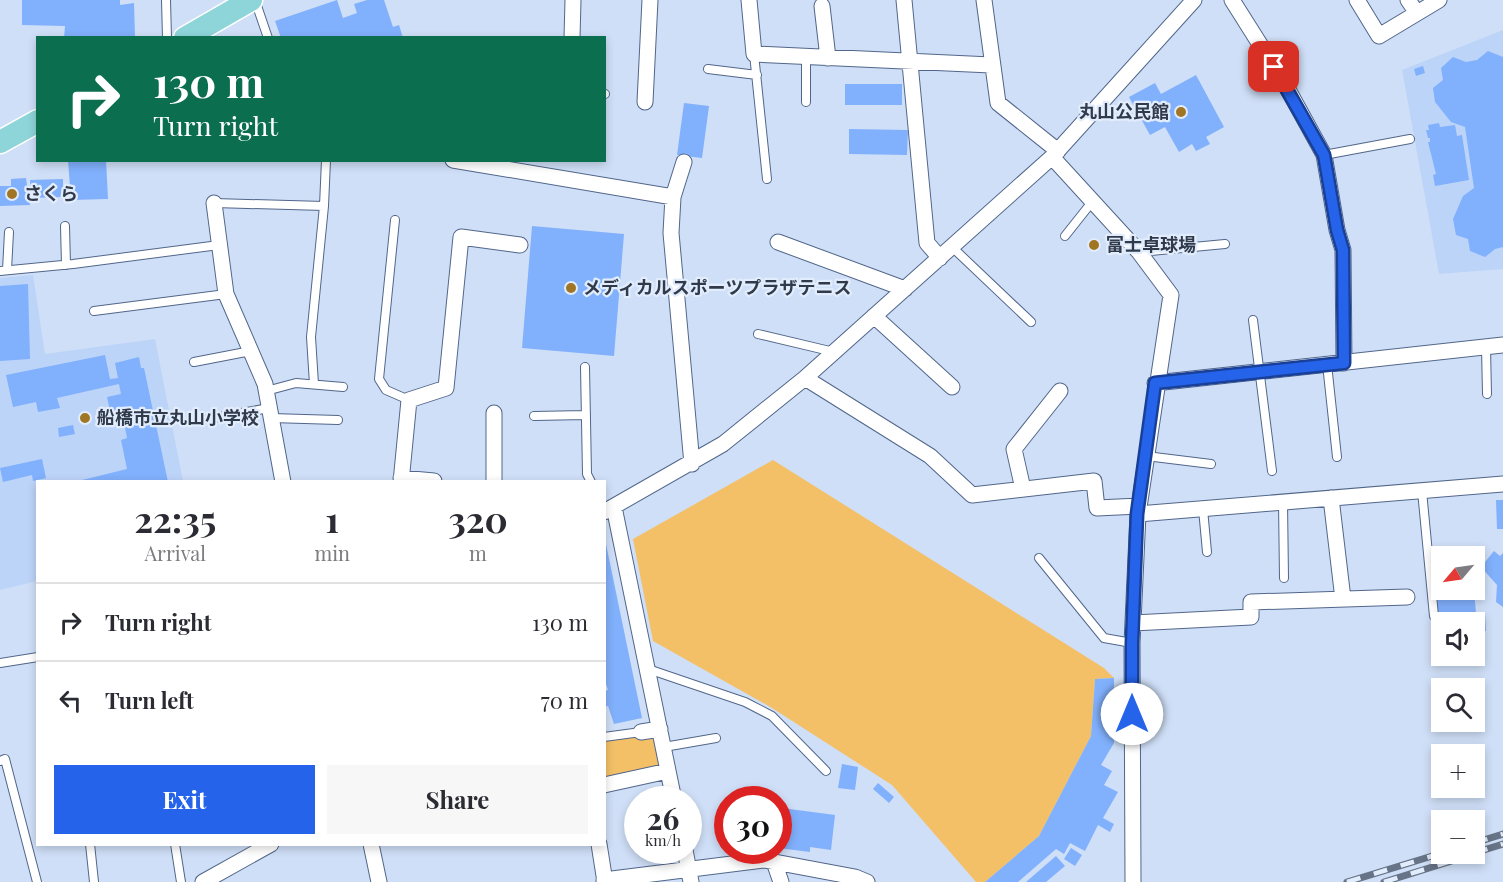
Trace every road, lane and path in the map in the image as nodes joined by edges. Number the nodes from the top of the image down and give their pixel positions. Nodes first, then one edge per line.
1 (166, 0) edge
2 (253, 0) edge
3 (573, 0) edge
4 (650, 0) edge
5 (750, 0) edge
6 (904, 0) edge
7 (984, 0) edge
8 (1194, 0) edge
9 (1232, 0) edge
10 (1357, 0) edge
11 (1408, 0) edge
12 (1439, 0) edge
13 (822, 6) dead end
14 (1417, 13) junction
15 (210, 31) edge
16 (167, 36) edge
17 (192, 36) edge
18 (267, 36) edge
19 (572, 36) edge
20 (754, 54) junction
21 (806, 57) junction
22 (828, 58) junction
23 (912, 63) junction
24 (991, 65) junction
25 (708, 69) dead end
26 (757, 75) junction
27 (645, 102) dead end
28 (806, 102) dead end
29 (36, 122) edge
30 (1410, 138) dead end
31 (0, 142) edge
32 (1055, 154) junction
33 (1324, 155) junction
34 (326, 162) edge
35 (465, 162) edge
36 (684, 162) dead end
37 (767, 179) dead end
38 (674, 197) junction
39 (1092, 202) junction
40 (214, 203) joint
41 (324, 206) junction
42 (395, 220) dead end
43 (65, 226) dead end
44 (9, 231) dead end
45 (1065, 236) dead end
46 (778, 242) dead end
47 (1226, 244) dead end
48 (219, 245) junction
49 (520, 245) dead end
50 (952, 247) junction
51 (1138, 252) junction
52 (940, 258) junction
53 (66, 265) junction
54 (4, 270) edge
55 (904, 289) junction
56 (226, 294) junction
57 (94, 311) dead end
58 (874, 316) junction
59 (1253, 320) dead end
60 (1031, 322) dead end
61 (758, 334) dead end
62 (1503, 345) edge
63 (1486, 347) junction
64 (251, 351) junction
65 (834, 352) junction
66 (194, 362) dead end
67 (1344, 363) junction
68 (1327, 364) junction
69 (585, 367) dead end
70 (1257, 372) junction
71 (805, 378) junction
72 (1155, 383) junction
73 (314, 384) junction
74 (344, 387) dead end
75 (952, 387) dead end
76 (266, 391) junction
77 (1060, 391) dead end
78 (1487, 394) dead end
79 (409, 400) junction
80 (270, 413) junction
81 (494, 413) dead end
82 (586, 415) junction
83 (534, 416) dead end
84 (208, 419) dead end
85 (338, 420) dead end
86 (1146, 456) junction
87 (1337, 457) dead end
88 (692, 464) junction
89 (1211, 464) dead end
90 (1272, 471) dead end
91 (283, 480) edge
92 (401, 480) edge
93 (494, 480) edge
94 (590, 480) edge
95 (1503, 484) edge
96 (1023, 489) junction
97 (1422, 491) junction
98 (1331, 498) junction
99 (1283, 502) junction
100 (1203, 508) junction
101 (1138, 510) junction
102 (607, 511) edge
103 (1207, 552) dead end
104 (1040, 558) dead end
105 (1284, 578) dead end
106 (1407, 597) dead end
107 (1343, 599) junction
108 (1434, 612) edge
109 (1133, 623) junction
110 (1132, 643) junction
111 (36, 657) edge
112 (0, 663) edge
113 (648, 669) junction
114 (660, 729) junction
115 (641, 732) joint
116 (606, 737) edge
117 (716, 738) dead end
118 (664, 747) junction
119 (0, 761) edge
120 (668, 771) junction
121 (826, 771) dead end
122 (606, 785) edge
123 (671, 786) edge
124 (90, 846) edge
125 (175, 846) edge
126 (267, 846) edge
127 (371, 846) edge
128 (600, 846) edge
129 (747, 864) edge
130 (775, 864) edge
131 (785, 864) edge
132 (690, 877) edge
133 (37, 882) edge
134 (94, 882) edge
135 (181, 882) edge
136 (203, 882) edge
137 (379, 882) edge
138 (601, 882) edge
139 (782, 882) edge
140 (867, 882) edge
141 (1133, 882) edge

1 - 16 lane
2 - 15 main road
2 - 18 lane
3 - 19 street
4 - 27 street
5 - 20 street
6 - 23 street
7 - 24 street
8 - 32 street
9 - 33 street
10 - 14 street
11 - 14 street
12 - 14 street
13 - 22 street
15 - 17 main road
20 - 21 street
20 - 26 lane
21 - 22 street
21 - 28 lane
22 - 23 street
23 - 24 street
23 - 52 street
24 - 32 street
25 - 26 lane
26 - 37 lane
29 - 31 main road
30 - 33 lane
32 - 39 street
32 - 50 street
33 - 67 street
34 - 41 lane
35 - 38 street
36 - 38 street
38 - 88 street
39 - 45 lane
39 - 51 street
40 - 41 lane
40 - 48 street
41 - 73 lane
42 - 79 lane
43 - 53 lane
44 - 54 lane
46 - 55 street
47 - 51 lane
48 - 53 lane
48 - 56 street
49 - 79 street
50 - 52 street
50 - 60 lane
51 - 72 street
52 - 55 street
53 - 54 lane
55 - 58 street
56 - 57 lane
56 - 64 street
58 - 65 street
58 - 75 street
59 - 70 lane
61 - 65 lane
62 - 63 street
63 - 67 street
63 - 78 lane
64 - 66 lane
64 - 76 street
65 - 71 street
67 - 68 street
68 - 70 street
68 - 87 lane
69 - 82 lane
70 - 72 street
70 - 90 lane
71 - 88 street
71 - 96 street
72 - 86 street
73 - 74 lane
73 - 76 lane
76 - 80 street
77 - 96 street
79 - 92 street
80 - 84 lane
80 - 85 lane
80 - 91 street
81 - 93 street
82 - 83 lane
82 - 94 lane
86 - 89 lane
86 - 101 street
88 - 102 street
95 - 97 street
96 - 101 street
97 - 98 street
97 - 108 lane
98 - 99 street
98 - 107 street
99 - 100 street
99 - 105 lane
100 - 101 street
100 - 103 lane
101 - 109 street
102 - 113 street
104 - 110 lane
106 - 107 street
107 - 109 street
109 - 110 street
110 - 141 street
111 - 112 lane
113 - 114 street
113 - 121 lane
114 - 115 street
114 - 118 street
115 - 116 lane
117 - 118 lane
118 - 120 street
119 - 133 lane
120 - 122 street
120 - 123 street
124 - 134 lane
125 - 135 lane
126 - 136 street
127 - 137 street
128 - 138 street
129 - 132 street
130 - 139 street
131 - 140 street
132 - 138 street

